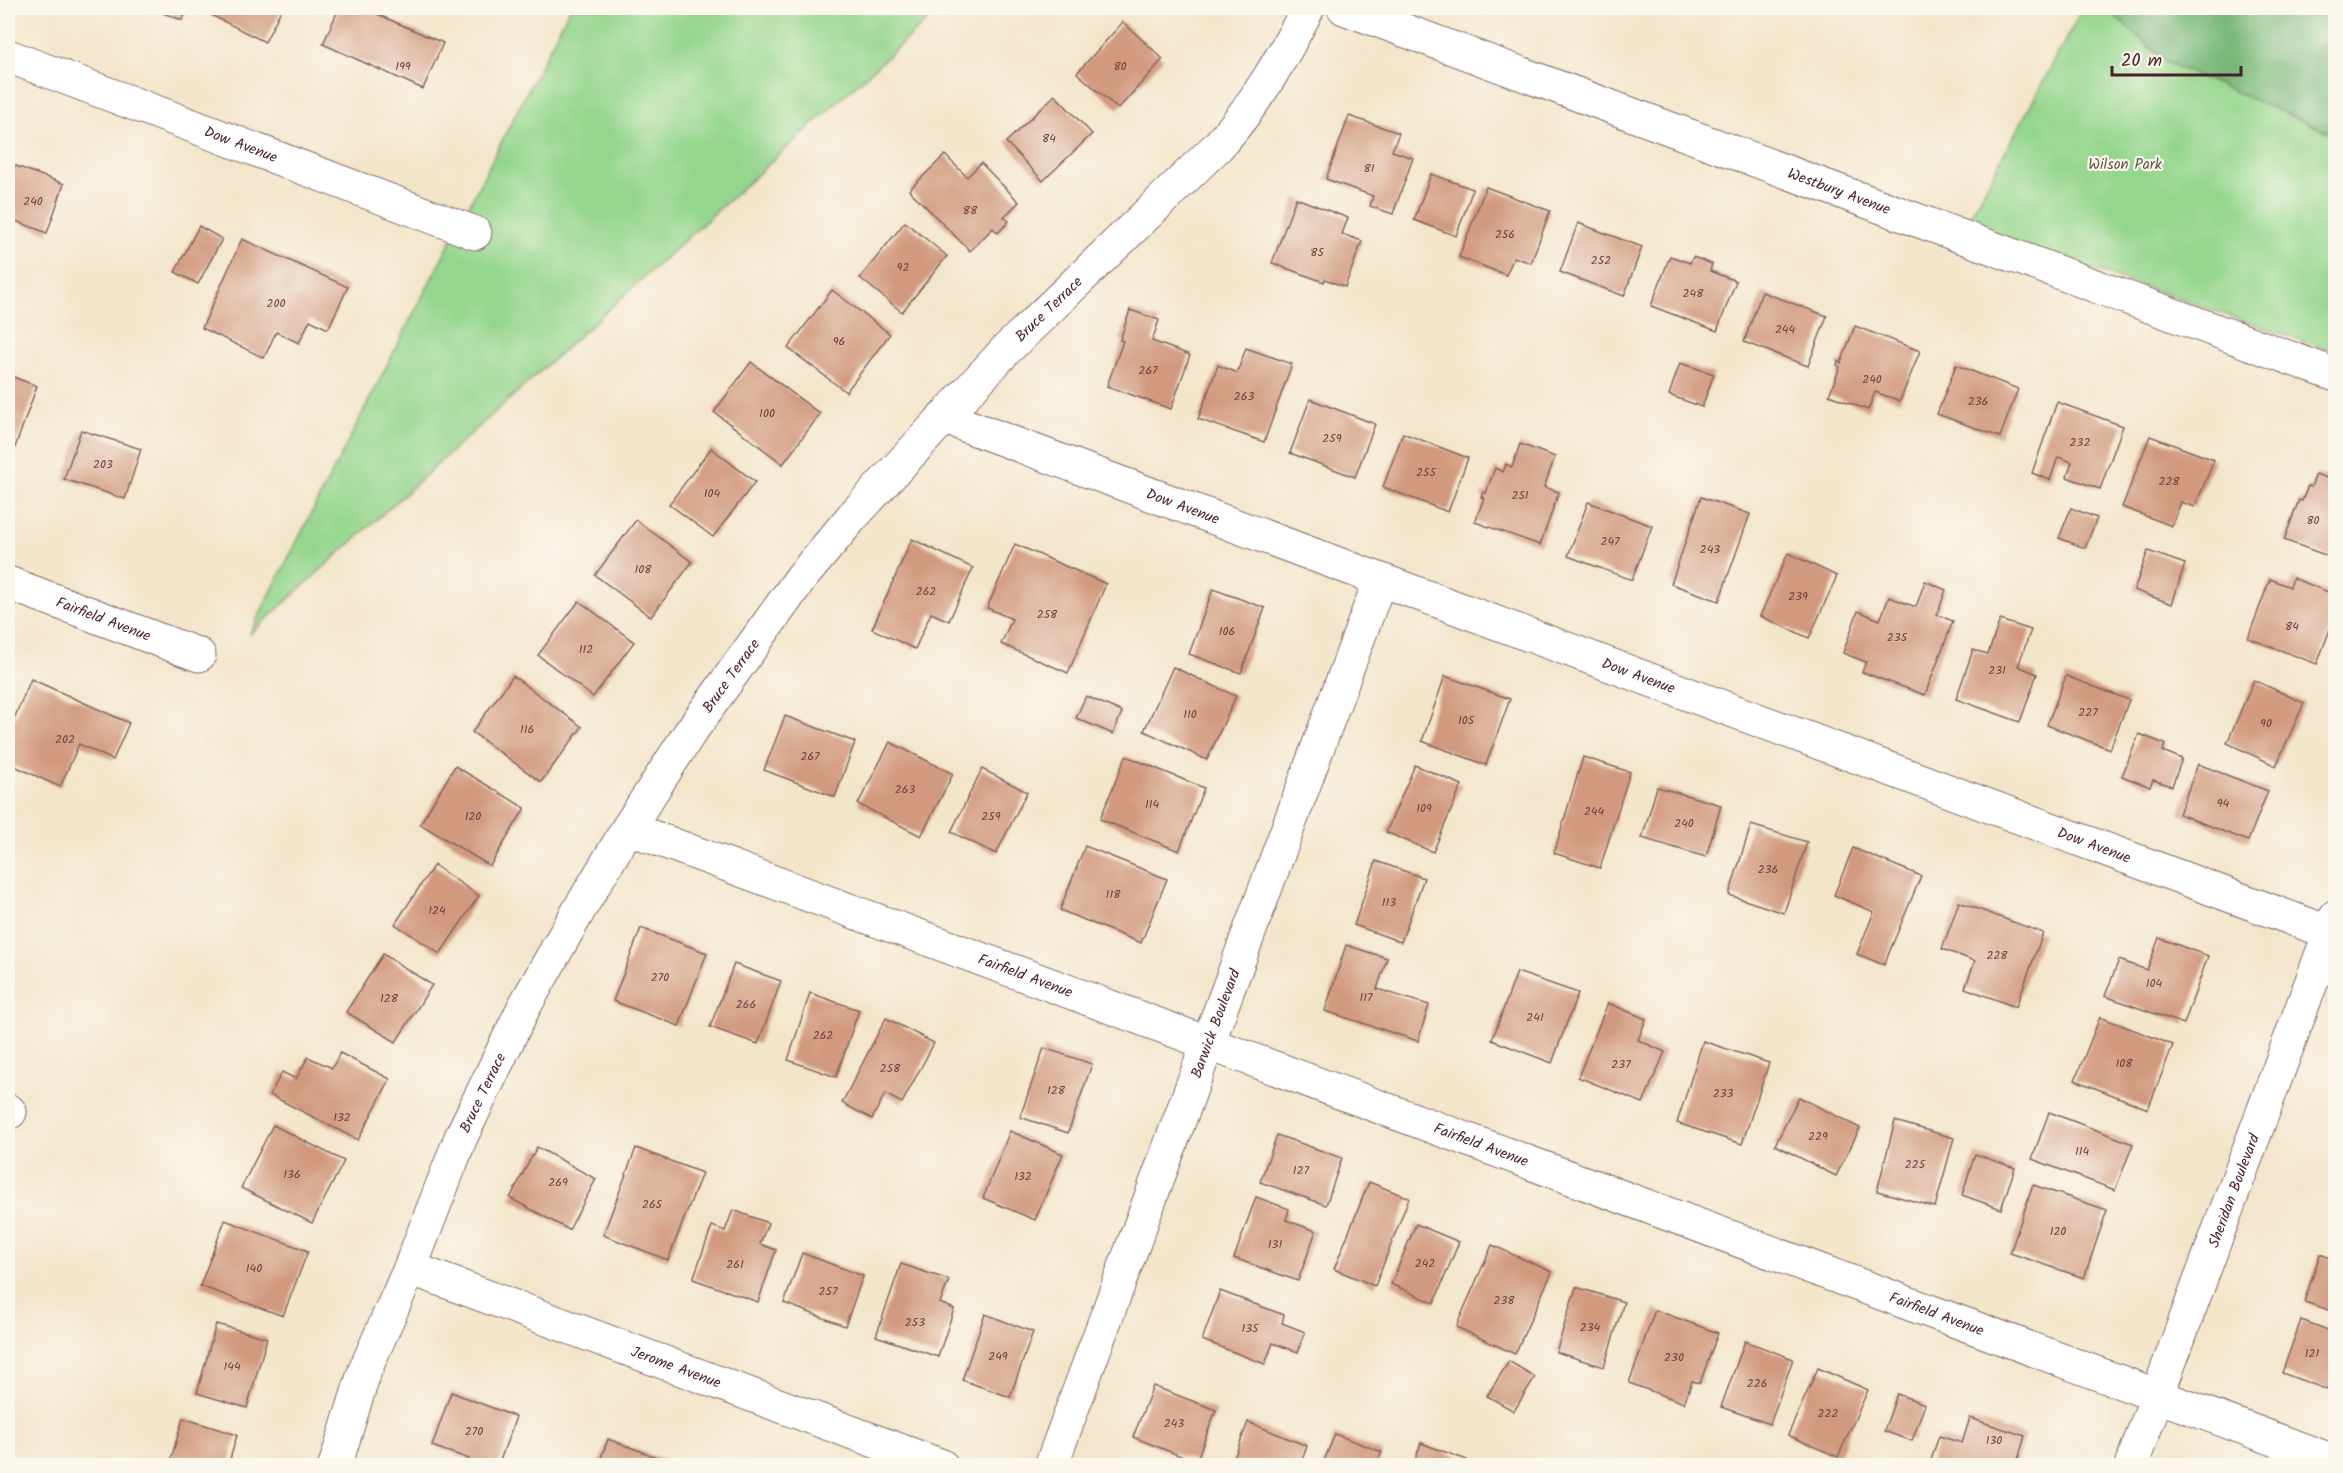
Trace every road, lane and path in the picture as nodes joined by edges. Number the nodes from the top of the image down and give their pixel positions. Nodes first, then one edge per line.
1 (1308, 8) edge
2 (1344, 8) edge
3 (8, 56) edge
4 (475, 233) dead end
5 (2336, 375) edge
6 (943, 417) junction
7 (1380, 580) junction
8 (8, 583) edge
9 (199, 655) dead end
10 (628, 828) junction
11 (2333, 928) edge
12 (1209, 1043) junction
13 (410, 1268) junction
14 (2157, 1395) junction
15 (2336, 1462) edge
16 (335, 1466) edge
17 (942, 1466) edge
18 (1051, 1466) edge
19 (2131, 1466) edge

1 - 6 street, Bruce Terrace
2 - 5 street, Westbury Avenue
3 - 4 street, Dow Avenue
6 - 7 street, Dow Avenue
6 - 10 street, Bruce Terrace
7 - 11 street, Dow Avenue
7 - 12 street, Barwick Boulevard
8 - 9 street, Fairfield Avenue
10 - 12 street, Fairfield Avenue
10 - 13 street, Bruce Terrace
11 - 14 street, Sheridan Boulevard
12 - 14 street, Fairfield Avenue
12 - 18 street, Barwick Boulevard
13 - 16 street, Bruce Terrace
13 - 17 street, Jerome Avenue
14 - 15 street, Fairfield Avenue
14 - 19 street, Sheridan Boulevard

